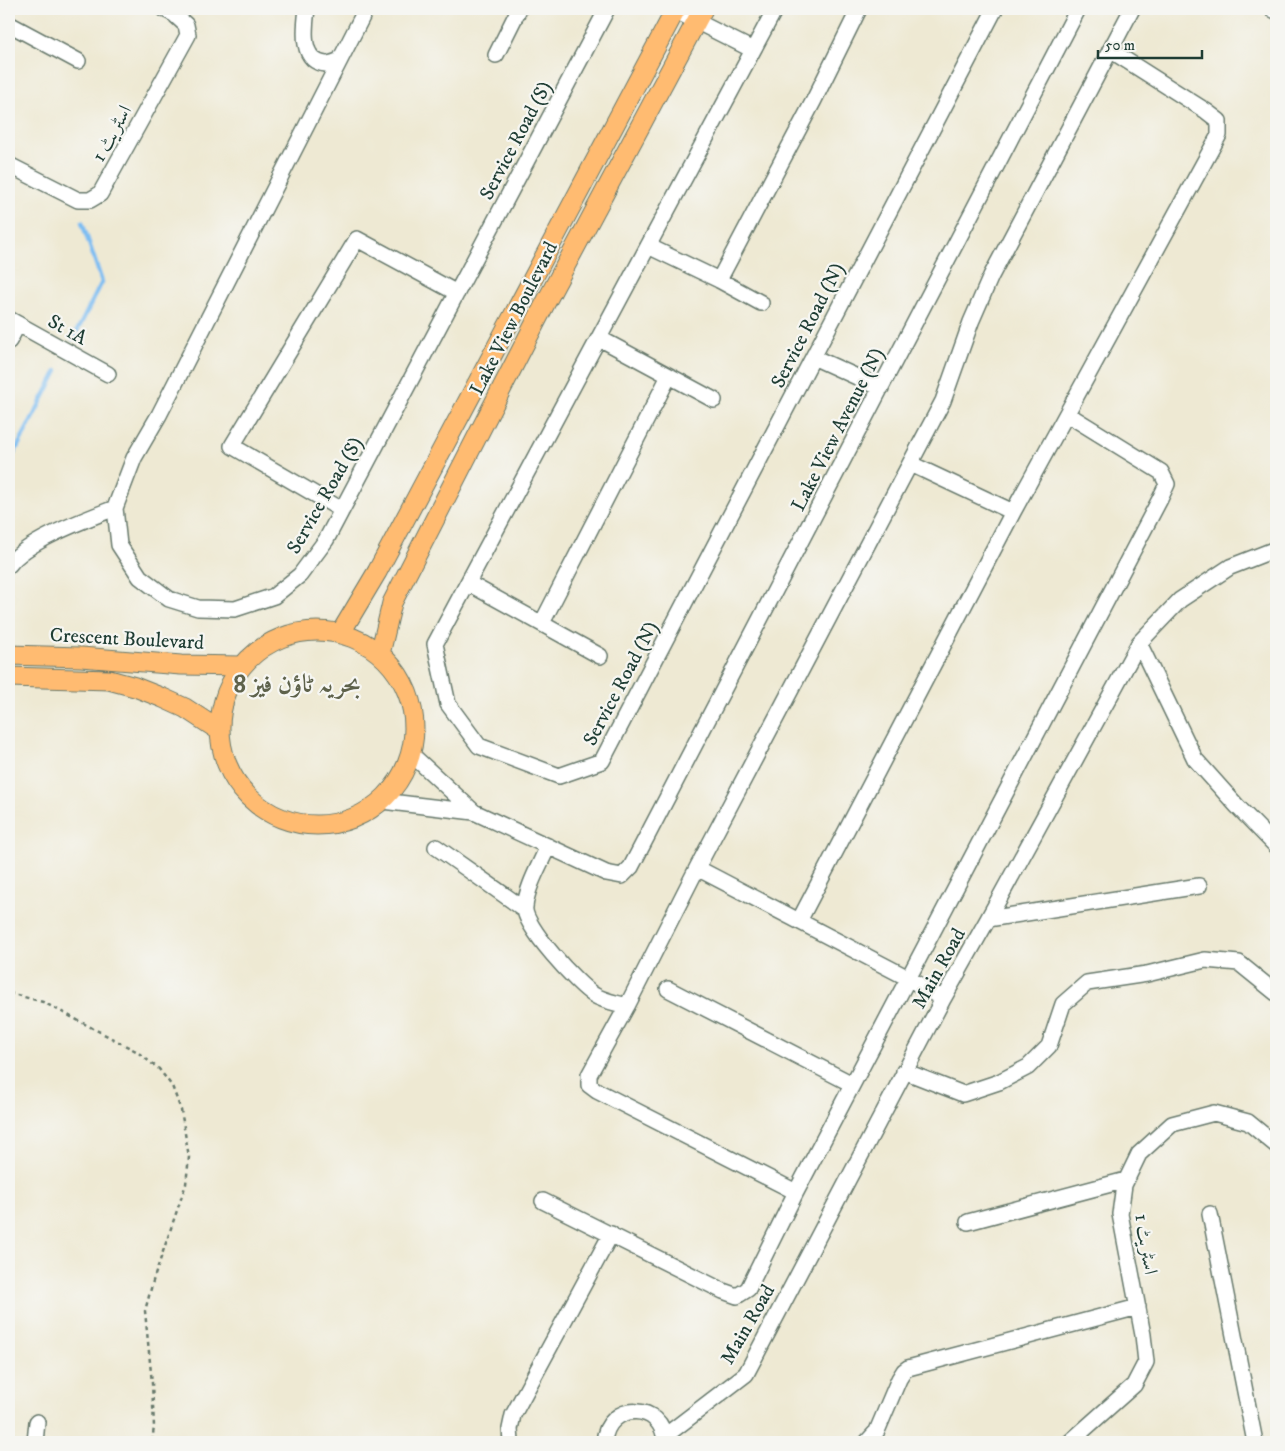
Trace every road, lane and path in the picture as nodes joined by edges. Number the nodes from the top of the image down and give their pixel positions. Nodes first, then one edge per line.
1 (164, 9) edge
2 (307, 9) edge
3 (366, 9) edge
4 (519, 9) edge
5 (607, 9) edge
6 (674, 9) edge
7 (775, 9) edge
8 (859, 9) edge
9 (995, 9) edge
10 (1078, 9) edge
11 (1132, 9) edge
12 (1272, 9) edge
13 (1276, 11) edge
14 (700, 15) edge
15 (9, 24) edge
16 (754, 50) junction
17 (1110, 50) junction
18 (496, 55) dead end
19 (78, 61) dead end
20 (338, 61) junction
21 (9, 165) edge
22 (648, 246) junction
23 (719, 280) junction
24 (457, 293) junction
25 (761, 304) dead end
26 (13, 321) edge
27 (599, 338) junction
28 (9, 341) edge
29 (813, 358) junction
30 (108, 374) dead end
31 (669, 376) junction
32 (881, 388) junction
33 (714, 400) dead end
34 (1067, 414) junction
35 (911, 464) junction
36 (115, 508) junction
37 (342, 510) junction
38 (1013, 512) junction
39 (1276, 549) edge
40 (9, 564) edge
41 (468, 583) junction
42 (542, 623) junction
43 (340, 634) junction
44 (1139, 643) junction
45 (380, 654) junction
46 (9, 655) edge
47 (600, 656) dead end
48 (242, 666) junction
49 (9, 677) edge
50 (220, 731) junction
51 (411, 754) junction
52 (382, 801) junction
53 (474, 812) junction
54 (548, 846) junction
55 (1276, 846) edge
56 (436, 847) dead end
57 (698, 868) junction
58 (1199, 886) dead end
59 (524, 909) junction
60 (988, 920) junction
61 (799, 921) junction
62 (908, 978) junction
63 (668, 989) dead end
64 (9, 993) edge
65 (1276, 993) edge
66 (943, 998) junction
67 (627, 1006) junction
68 (904, 1071) junction
69 (852, 1084) junction
70 (1276, 1145) edge
71 (1126, 1180) junction
72 (796, 1192) junction
73 (543, 1201) dead end
74 (1210, 1214) dead end
75 (968, 1222) dead end
76 (611, 1234) junction
77 (1138, 1307) junction
78 (37, 1422) dead end
79 (665, 1439) edge
80 (35, 1442) edge
81 (152, 1442) edge
82 (511, 1442) edge
83 (604, 1442) edge
84 (867, 1442) edge
85 (1070, 1442) edge
86 (1255, 1442) edge

1 - 21 street, اسٹریٹ 1
2 - 20 street
3 - 20 street, Service Road (S)
4 - 18 street
5 - 24 street, Service Road (S)
6 - 14 street
6 - 43 main road, Lake View Boulevard
7 - 16 street, Service Road (N)
8 - 23 street
9 - 29 street, Service Road (N)
10 - 32 street, Lake View Avenue (N)
11 - 17 street
12 - 13 street
14 - 16 street
14 - 45 main road, Lake View Boulevard
15 - 19 street
16 - 22 street, Service Road (N)
17 - 34 street
17 - 35 street
20 - 36 street, Service Road (S)
22 - 23 street
22 - 27 street, Service Road (N)
23 - 25 street
24 - 37 street, Service Road (S)
24 - 37 street
26 - 28 street
26 - 30 street, St 1A
27 - 31 street
27 - 41 street, Service Road (N)
29 - 32 street
29 - 41 street, Service Road (N)
31 - 33 street
31 - 42 street
32 - 54 street, Lake View Avenue (N)
34 - 38 street
34 - 62 street
35 - 38 street
35 - 57 street
36 - 37 street, Service Road (S)
36 - 40 street
38 - 61 street
39 - 44 street, Main Road
41 - 42 street
42 - 47 street
43 - 45 main road
43 - 48 main road
44 - 55 street
44 - 60 street, Main Road
45 - 51 main road
46 - 48 main road, Crescent Boulevard
48 - 50 main road
49 - 50 main road
50 - 52 main road
51 - 52 main road
51 - 53 street
52 - 53 street
53 - 54 street
54 - 59 street
56 - 59 street
57 - 61 street
57 - 67 street
58 - 60 street
59 - 67 street
60 - 66 street, Main Road
61 - 62 street
62 - 66 street
62 - 69 street
63 - 69 street
64 - 81 path
65 - 68 street
66 - 68 street, Main Road
67 - 72 street
68 - 79 street, Main Road
69 - 72 street
70 - 71 street, اسٹریٹ 1
71 - 75 street
71 - 77 street, اسٹریٹ 1
72 - 76 street
73 - 76 street
74 - 86 street
76 - 82 street
77 - 84 street
77 - 85 street, اسٹریٹ 1
78 - 80 street
79 - 83 street

